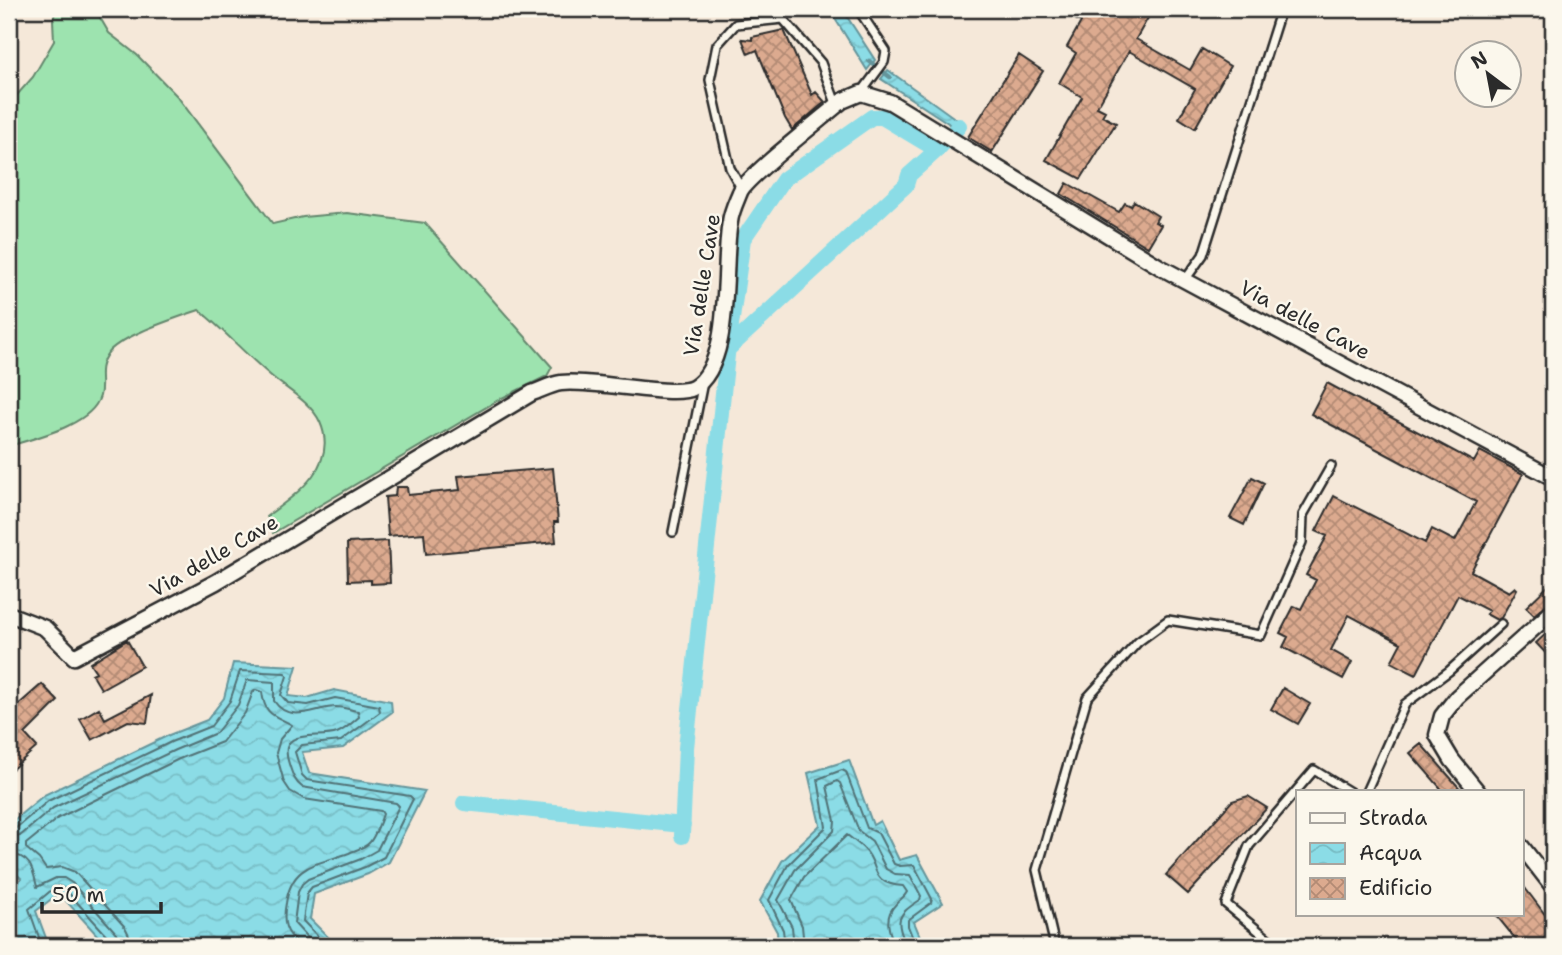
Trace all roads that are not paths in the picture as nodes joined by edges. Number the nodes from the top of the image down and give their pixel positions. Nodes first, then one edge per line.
1 (858, 9) edge
2 (1281, 9) edge
3 (861, 93) junction
4 (837, 106) junction
5 (741, 188) junction
6 (1185, 280) junction
7 (703, 381) junction
8 (1331, 466) dead end
9 (1553, 478) edge
10 (673, 532) dead end
11 (1553, 611) edge
12 (9, 614) edge
13 (1501, 624) dead end
14 (1297, 790) edge
15 (1346, 790) edge
16 (1367, 790) edge
17 (1476, 790) edge
18 (1296, 791) edge
19 (1524, 850) edge
20 (1553, 887) edge
21 (1055, 946) edge
22 (1277, 946) edge

1 - 3 lane
2 - 6 lane
3 - 4 street
3 - 6 street, Via delle Cave
4 - 5 street
4 - 5 lane
5 - 7 street, Via delle Cave
6 - 9 street, Via delle Cave
7 - 10 lane
7 - 12 street, Via delle Cave
8 - 21 lane
11 - 17 street
13 - 16 lane
14 - 15 lane
18 - 22 lane
19 - 20 street

